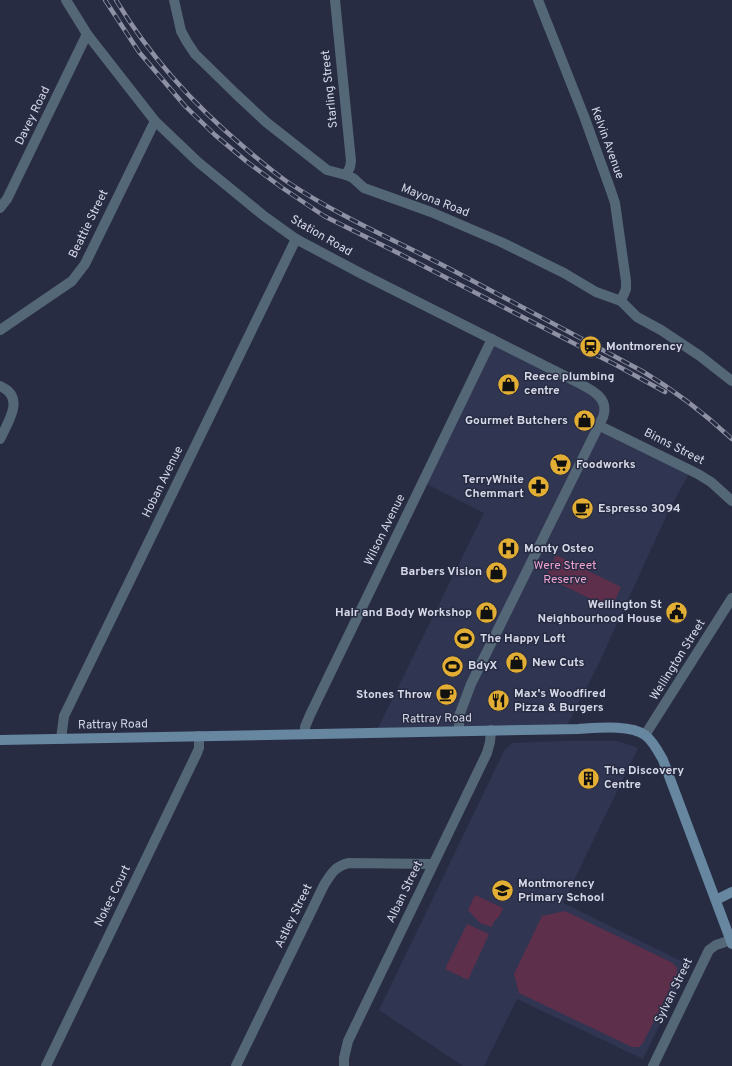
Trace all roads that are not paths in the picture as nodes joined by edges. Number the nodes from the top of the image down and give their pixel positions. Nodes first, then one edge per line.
1 (66, 0) edge
2 (174, 0) edge
3 (335, 0) edge
4 (538, 0) edge
5 (87, 34) junction
6 (155, 121) junction
7 (346, 174) junction
8 (0, 208) edge
9 (296, 239) junction
10 (621, 301) junction
11 (0, 330) edge
12 (492, 339) junction
13 (732, 381) edge
14 (0, 386) edge
15 (598, 425) junction
16 (0, 439) edge
17 (732, 501) edge
18 (732, 598) edge
19 (491, 730) junction
20 (459, 732) junction
21 (305, 734) junction
22 (645, 735) junction
23 (199, 736) junction
24 (61, 739) junction
25 (0, 740) edge
26 (432, 864) junction
27 (732, 892) edge
28 (716, 900) junction
29 (731, 942) edge
30 (46, 1066) edge
31 (236, 1066) edge
32 (344, 1066) edge
33 (653, 1066) edge

1 - 5 street, Station Road
2 - 7 street, Mayona Road
3 - 7 street, Starling Street
4 - 10 street, Kelvin Avenue
5 - 6 street, Station Road
5 - 8 street, Davey Road
6 - 9 street, Station Road
6 - 11 street, Beattie Street
7 - 10 street, Mayona Road
9 - 12 street, Station Road
9 - 24 street, Hoban Avenue
10 - 13 street, Mayona Road
12 - 15 street, Station Road
12 - 21 street, Wilson Avenue
14 - 16 street
15 - 17 street, Binns Street
15 - 20 street, Station Road
18 - 22 street, Wellington Street
19 - 20 street, Rattray Road
19 - 22 street, Rattray Road
19 - 26 street, Alban Street
20 - 21 street, Rattray Road
21 - 23 street, Rattray Road
22 - 28 street
23 - 24 street, Rattray Road
23 - 30 street, Nokes Court
24 - 25 street, Rattray Road
26 - 31 street, Astley Street
26 - 32 street, Alban Street
27 - 28 street
28 - 29 street
29 - 33 street, Sylvan Street

